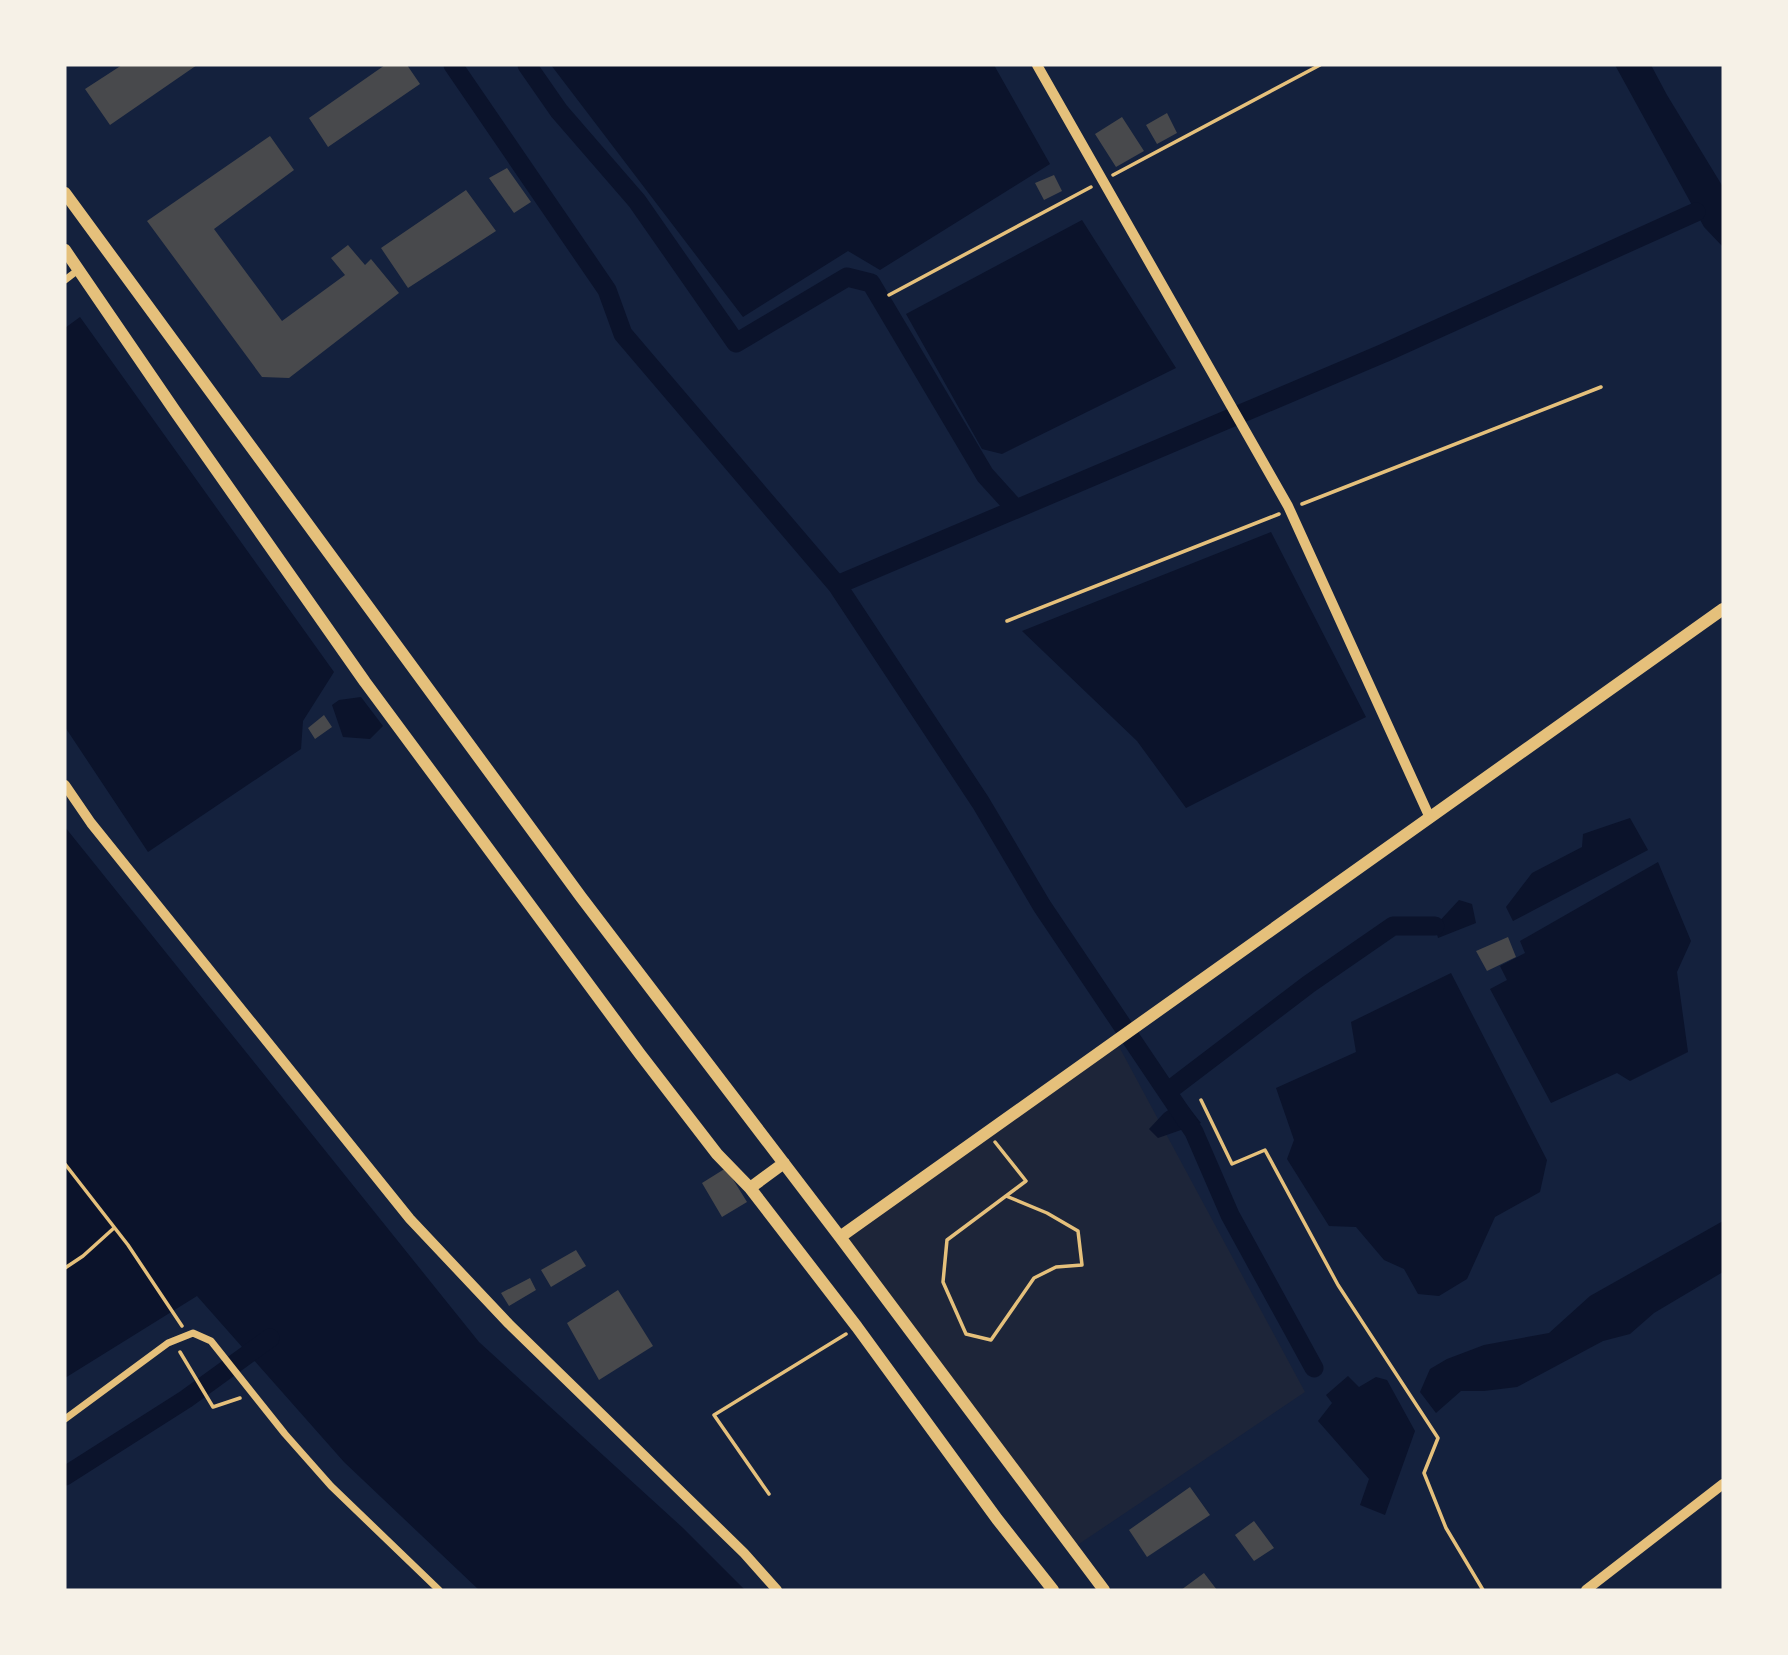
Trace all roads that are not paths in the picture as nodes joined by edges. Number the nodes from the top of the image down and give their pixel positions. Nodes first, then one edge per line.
1 (1037, 65) edge
2 (65, 193) edge
3 (65, 250) edge
4 (78, 270) junction
5 (65, 280) edge
6 (1723, 609) edge
7 (65, 785) edge
8 (1430, 818) junction
9 (784, 1163) junction
10 (750, 1188) junction
11 (840, 1237) junction
12 (65, 1419) edge
13 (1723, 1484) edge
14 (439, 1590) edge
15 (776, 1590) edge
16 (1053, 1590) edge
17 (1104, 1590) edge
18 (1586, 1590) edge

1 - 8 street
2 - 9 main road
3 - 4 main road
4 - 5 street
4 - 10 main road
6 - 8 main road
7 - 15 street
8 - 11 main road
9 - 10 main road
9 - 11 main road
10 - 16 main road
11 - 17 main road
12 - 14 street
13 - 18 street

